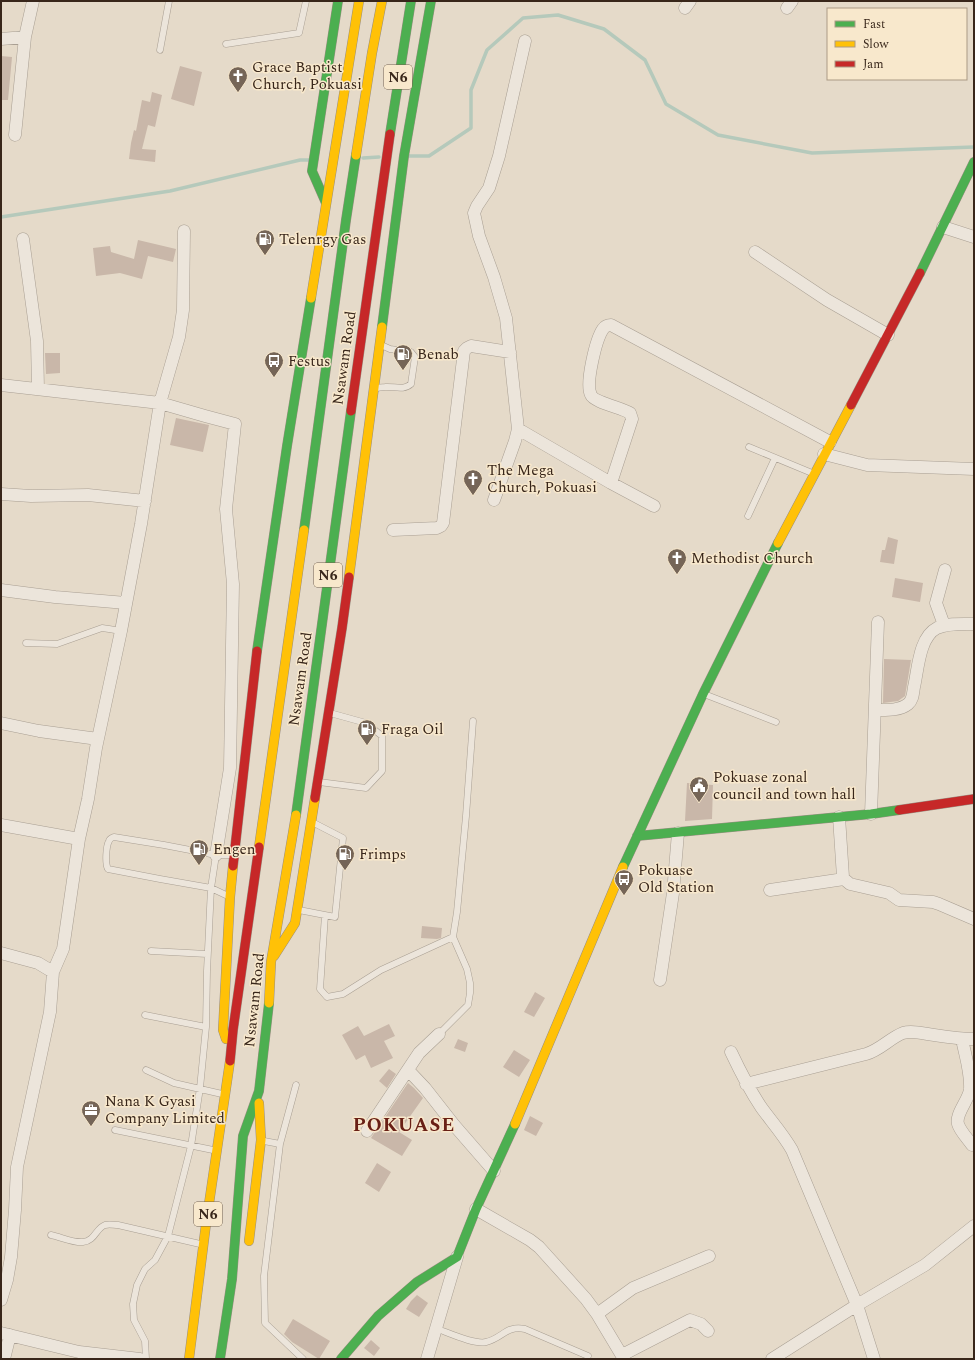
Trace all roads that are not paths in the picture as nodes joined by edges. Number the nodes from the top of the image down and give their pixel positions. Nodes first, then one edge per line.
1 (34, 1) edge
2 (169, 1) edge
3 (306, 1) edge
4 (338, 1) edge
5 (359, 1) edge
6 (382, 1) edge
7 (411, 1) edge
8 (431, 1) edge
9 (25, 37) junction
10 (1, 39) edge
11 (524, 41) dead end
12 (226, 44) dead end
13 (160, 50) dead end
14 (15, 135) dead end
15 (974, 162) edge
16 (326, 203) junction
17 (943, 227) junction
18 (184, 231) dead end
19 (974, 237) edge
20 (23, 239) dead end
21 (755, 252) dead end
22 (888, 335) junction
23 (379, 344) junction
24 (510, 352) junction
25 (1, 385) edge
26 (373, 388) junction
27 (38, 389) junction
28 (160, 403) junction
29 (518, 429) junction
30 (830, 442) junction
31 (749, 447) dead end
32 (824, 454) junction
33 (775, 458) junction
34 (974, 469) edge
35 (814, 474) junction
36 (611, 483) junction
37 (1, 494) edge
38 (494, 500) dead end
39 (145, 501) junction
40 (654, 506) dead end
41 (748, 516) dead end
42 (393, 530) dead end
43 (945, 570) dead end
44 (1, 590) edge
45 (126, 603) junction
46 (878, 622) dead end
47 (974, 624) edge
48 (944, 626) junction
49 (121, 631) junction
50 (26, 643) dead end
51 (703, 694) junction
52 (875, 710) junction
53 (329, 713) junction
54 (473, 721) dead end
55 (776, 722) dead end
56 (1, 723) edge
57 (98, 739) junction
58 (318, 782) junction
59 (974, 799) edge
60 (871, 814) junction
61 (239, 816) junction
62 (839, 817) junction
63 (311, 822) junction
64 (1, 825) edge
65 (678, 833) junction
66 (637, 836) junction
67 (79, 839) junction
68 (235, 854) junction
69 (216, 856) junction
70 (256, 868) junction
71 (844, 879) junction
72 (211, 888) junction
73 (770, 890) dead end
74 (230, 897) junction
75 (297, 910) junction
76 (325, 916) junction
77 (974, 919) edge
78 (453, 937) junction
79 (151, 951) dead end
80 (1, 953) edge
81 (207, 954) junction
82 (271, 962) junction
83 (53, 972) junction
84 (660, 980) dead end
85 (145, 1015) dead end
86 (206, 1027) junction
87 (439, 1034) joint
88 (968, 1039) edge
89 (230, 1051) junction
90 (731, 1052) dead end
91 (146, 1070) dead end
92 (408, 1070) junction
93 (746, 1084) junction
94 (296, 1085) dead end
95 (200, 1088) junction
96 (259, 1091) junction
97 (225, 1095) junction
98 (115, 1130) dead end
99 (367, 1131) dead end
100 (261, 1140) junction
101 (280, 1144) junction
102 (972, 1145) dead end
103 (191, 1146) junction
104 (217, 1150) junction
105 (494, 1170) junction
106 (476, 1209) junction
107 (974, 1226) edge
108 (52, 1234) dead end
109 (168, 1236) junction
110 (204, 1244) junction
111 (248, 1253) dead end
112 (709, 1256) dead end
113 (457, 1257) junction
114 (1, 1300) edge
115 (857, 1305) junction
116 (597, 1314) junction
117 (435, 1328) junction
118 (708, 1331) dead end
119 (5, 1334) edge
120 (78, 1356) edge
121 (588, 1356) dead end
122 (623, 1357) edge
123 (4, 1359) edge
124 (140, 1359) edge
125 (146, 1359) edge
126 (189, 1359) edge
127 (220, 1359) edge
128 (302, 1359) edge
129 (341, 1359) edge
130 (427, 1359) edge
131 (772, 1359) edge
132 (874, 1359) edge

1 - 9 street
2 - 13 lane
3 - 12 lane
4 - 16 main road
5 - 16 main road
6 - 70 main road, Nsawam Road / N6
7 - 82 main road, Nsawam Road / N6
8 - 23 main road
9 - 10 street
9 - 14 street
11 - 24 street
15 - 17 main road
16 - 61 main road
17 - 19 street
17 - 22 main road
18 - 28 street
20 - 27 street
21 - 22 street
22 - 30 main road
23 - 26 main road
23 - 26 lane
24 - 29 street
24 - 42 street
25 - 27 street
26 - 53 main road
27 - 28 street
28 - 39 street
28 - 69 street
29 - 36 street
29 - 38 street
30 - 32 main road
30 - 36 street
31 - 33 lane
32 - 34 street
32 - 35 main road
33 - 35 lane
33 - 41 lane
35 - 51 main road
36 - 40 street
37 - 39 street
39 - 45 street
43 - 48 street
44 - 45 street
45 - 49 street
46 - 52 street
47 - 48 street
48 - 52 street
49 - 50 lane
49 - 57 street
51 - 55 lane
51 - 66 main road
52 - 60 street
53 - 58 main road
53 - 58 lane
54 - 78 lane
56 - 57 street
57 - 67 street
58 - 63 main road
59 - 60 main road
60 - 62 main road
61 - 68 main road
61 - 70 main road
62 - 65 main road
62 - 71 street
63 - 75 main road
63 - 76 lane
64 - 67 street
65 - 66 main road
65 - 84 street
66 - 105 main road
67 - 83 street
68 - 69 lane
68 - 74 main road
69 - 72 lane
69 - 72 lane
70 - 89 main road, Nsawam Road / N6
71 - 73 street
71 - 77 street
72 - 74 lane
72 - 81 lane
74 - 89 main road
75 - 76 lane
75 - 82 main road
76 - 78 lane
78 - 87 lane
79 - 81 lane
80 - 83 street
81 - 86 lane
82 - 96 main road, Nsawam Road / N6
83 - 114 street
85 - 86 lane
86 - 95 lane
87 - 92 street
88 - 93 street
88 - 102 street
89 - 97 main road, Nsawam Road / N6
90 - 93 street
91 - 95 lane
92 - 99 street
92 - 105 street
93 - 115 street
94 - 101 lane
95 - 97 lane
95 - 103 lane
96 - 100 main road
96 - 127 main road, Nsawam Road / N6
97 - 104 main road, Nsawam Road / N6
98 - 103 lane
100 - 101 lane
100 - 111 main road
101 - 128 lane
103 - 104 lane
103 - 109 lane
104 - 110 main road, Nsawam Road / N6
105 - 106 main road
106 - 113 main road
106 - 116 street
107 - 115 street
108 - 109 lane
109 - 110 lane
109 - 125 lane
110 - 126 main road, Nsawam Road / N6
112 - 116 street
113 - 117 street
113 - 129 main road
115 - 131 street
115 - 132 street
116 - 122 street
117 - 121 lane
117 - 130 street
118 - 122 street
119 - 120 street
119 - 123 street
120 - 124 street

